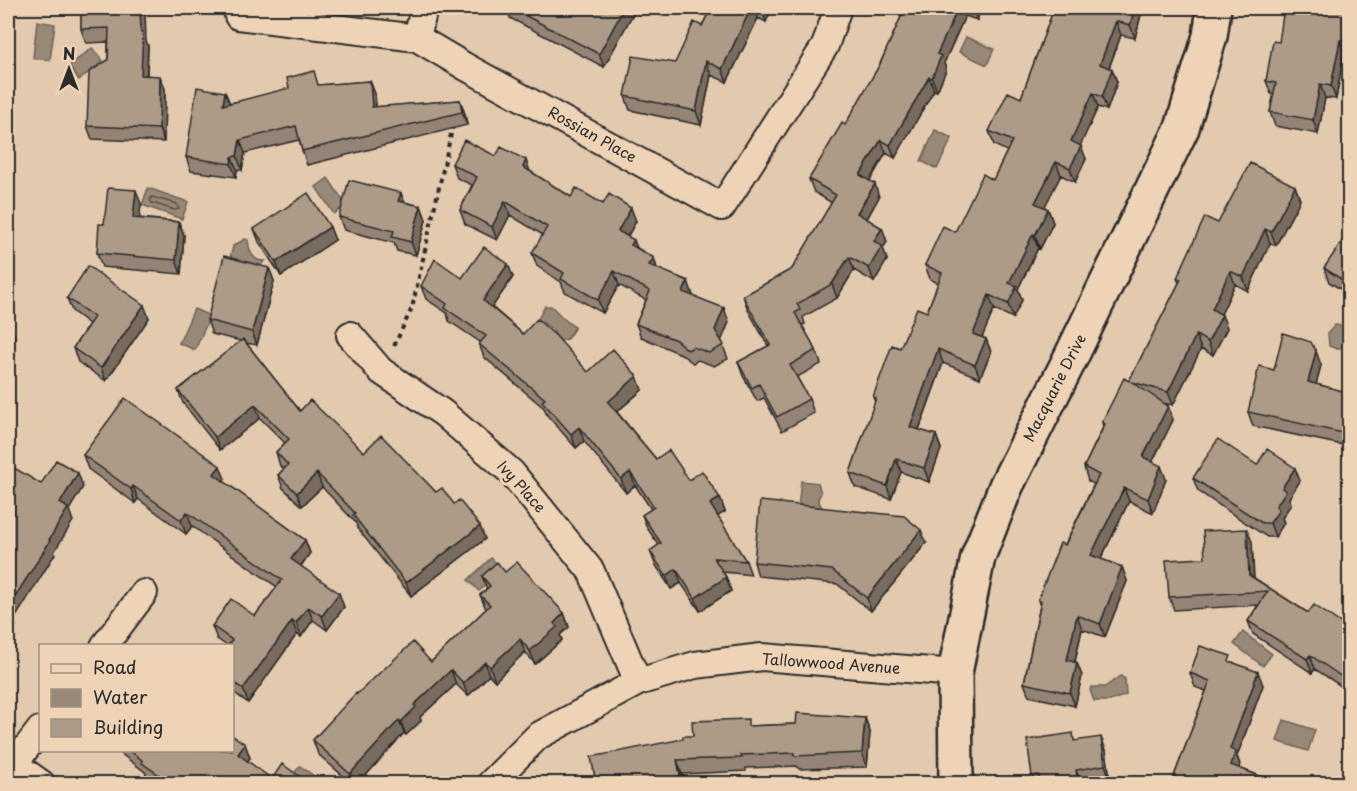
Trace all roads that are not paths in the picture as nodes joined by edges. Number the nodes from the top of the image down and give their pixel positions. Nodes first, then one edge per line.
1 (424, 8) edge
2 (838, 8) edge
3 (1214, 8) edge
4 (238, 16) dead end
5 (417, 38) junction
6 (350, 335) dead end
7 (144, 592) dead end
8 (105, 644) edge
9 (955, 673) junction
10 (638, 682) junction
11 (39, 731) edge
12 (42, 783) edge
13 (490, 783) edge
14 (956, 783) edge

1 - 5 street
2 - 5 street, Rossian Place
3 - 9 main road, Macquarie Drive
4 - 5 street, Rossian Place
6 - 10 street, Ivy Place
7 - 8 street
9 - 10 street, Tallowwood Avenue
9 - 14 main road, Macquarie Drive
10 - 13 street, Tallowwood Avenue
11 - 12 street

